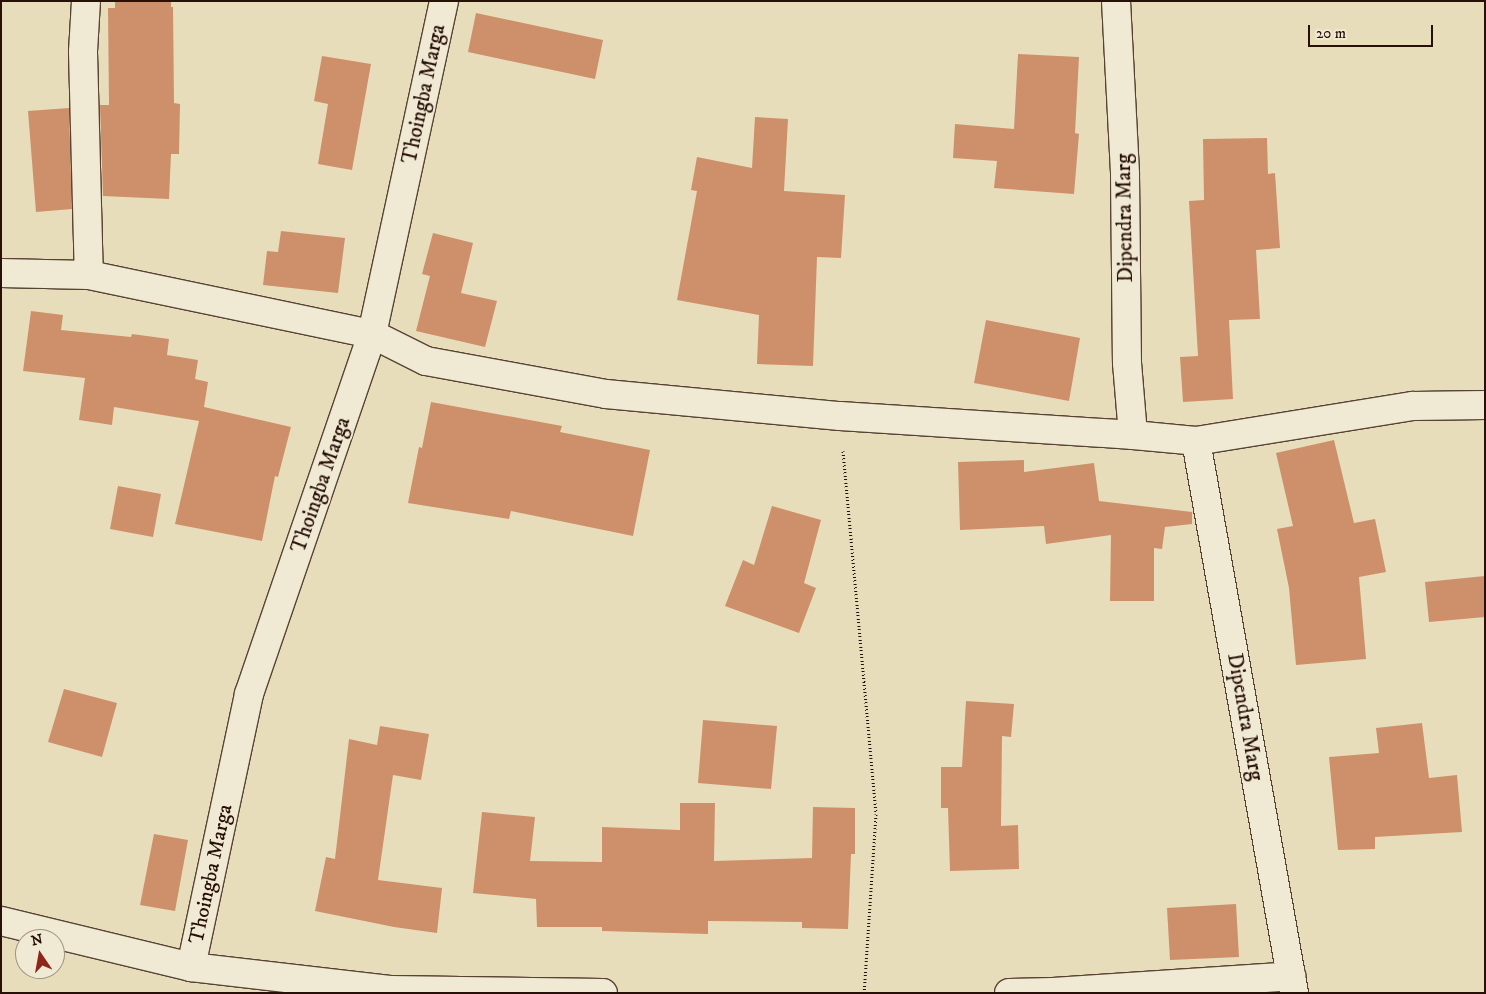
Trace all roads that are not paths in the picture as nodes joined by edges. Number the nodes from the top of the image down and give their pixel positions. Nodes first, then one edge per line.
1 (86, 1) edge
2 (444, 1) edge
3 (1116, 1) edge
4 (1, 273) edge
5 (90, 275) junction
6 (372, 334) junction
7 (1485, 404) edge
8 (1133, 434) junction
9 (1196, 442) junction
10 (1, 921) edge
11 (191, 967) junction
12 (1292, 984) edge
13 (390, 992) edge
14 (603, 993) edge
15 (1009, 993) edge

1 - 5 street
2 - 6 street, Thoingba Marga
3 - 8 street, Dipendra Marg
4 - 5 street
5 - 6 street
6 - 8 street
6 - 11 street, Thoingba Marga
7 - 9 street
8 - 9 street
9 - 12 street, Dipendra Marg
10 - 11 street
11 - 13 street
12 - 15 street
13 - 14 street

